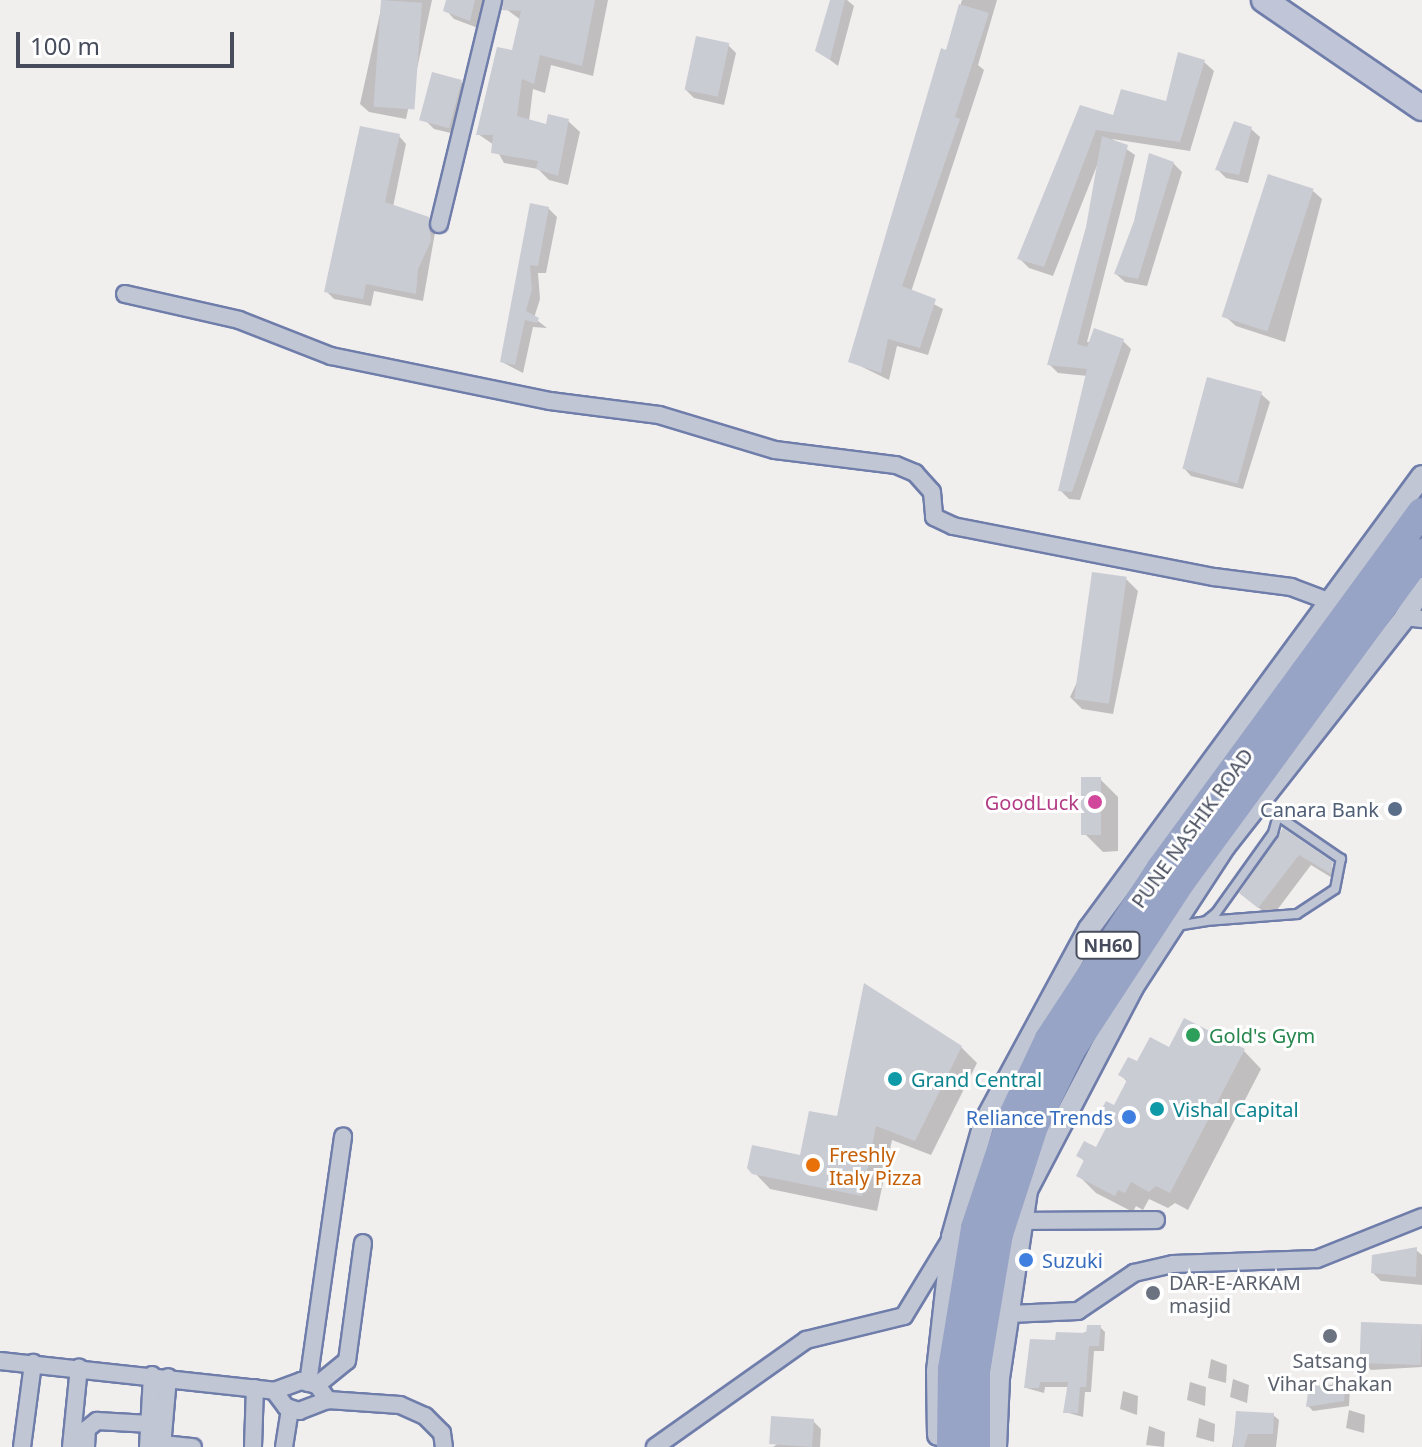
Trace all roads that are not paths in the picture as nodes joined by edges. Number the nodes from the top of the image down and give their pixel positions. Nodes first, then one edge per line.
1 (493, 0) edge
2 (1272, 2) edge
3 (1422, 108) edge
4 (439, 224) dead end
5 (125, 294) dead end
6 (1422, 476) edge
7 (1422, 512) edge
8 (1422, 553) edge
9 (1422, 588) edge
10 (1331, 602) junction
11 (1414, 618) edge
12 (1260, 800) junction
13 (1278, 816) junction
14 (1206, 921) junction
15 (1173, 926) junction
16 (343, 1136) dead end
17 (1422, 1217) edge
18 (1156, 1220) dead end
19 (1022, 1221) junction
20 (952, 1237) junction
21 (363, 1243) dead end
22 (1009, 1314) junction
23 (0, 1361) edge
24 (33, 1363) junction
25 (79, 1367) junction
26 (160, 1376) junction
27 (313, 1384) junction
28 (255, 1388) junction
29 (274, 1391) junction
30 (328, 1400) junction
31 (290, 1408) junction
32 (150, 1424) junction
33 (158, 1446) edge
34 (22, 1447) edge
35 (71, 1447) edge
36 (86, 1447) edge
37 (193, 1447) edge
38 (253, 1447) edge
39 (284, 1447) edge
40 (444, 1447) edge
41 (655, 1447) edge
42 (938, 1447) edge
43 (951, 1447) edge
44 (976, 1447) edge
45 (996, 1447) edge

1 - 4 street
2 - 3 main road
5 - 10 street
6 - 10 street
7 - 43 highway, PUNE NASHIK ROAD / NH60
8 - 44 highway, PUNE NASHIK ROAD / NH60
9 - 11 street
10 - 20 street
11 - 12 street
12 - 13 lane
12 - 15 street
13 - 14 lane
13 - 14 lane
14 - 15 lane
15 - 19 street
16 - 27 street
17 - 22 street
18 - 19 street
19 - 22 street
20 - 41 street
20 - 42 street
21 - 27 street
22 - 45 street
23 - 24 street
24 - 25 street
24 - 34 street
25 - 26 street
25 - 35 street
26 - 28 street
26 - 32 street
26 - 33 street
27 - 29 street
27 - 30 street
28 - 29 street
28 - 38 street
29 - 31 street
30 - 31 street
30 - 40 street
31 - 39 street
32 - 33 street
32 - 36 street
33 - 37 street

